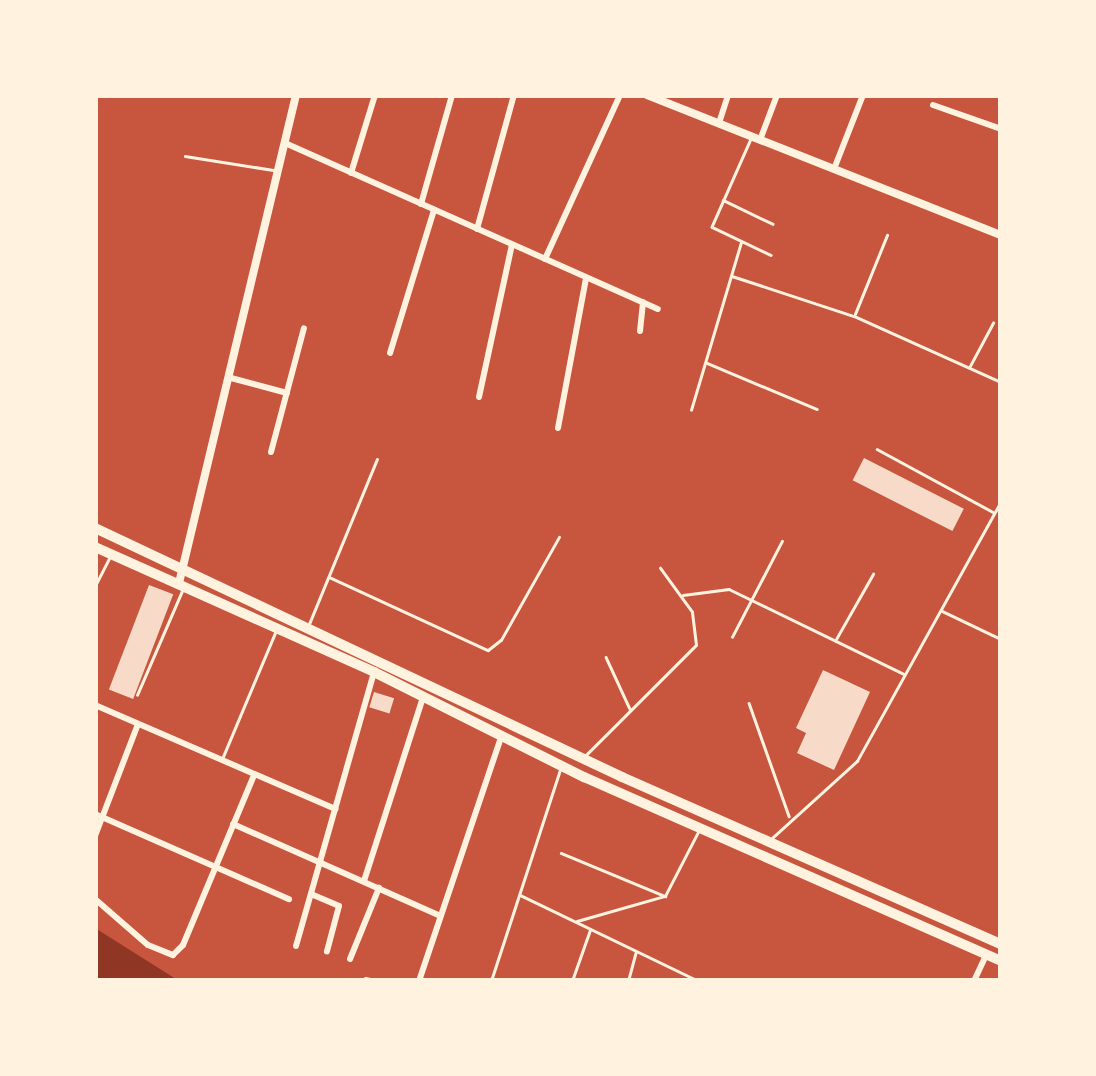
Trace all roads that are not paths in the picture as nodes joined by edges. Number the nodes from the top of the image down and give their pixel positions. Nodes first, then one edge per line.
1 (296, 95) edge
2 (375, 95) edge
3 (452, 95) edge
4 (514, 95) edge
5 (620, 95) edge
6 (648, 95) edge
7 (728, 95) edge
8 (777, 95) edge
9 (864, 95) edge
10 (933, 105) dead end
11 (720, 124) junction
12 (1001, 129) edge
13 (756, 138) junction
14 (285, 144) junction
15 (185, 156) dead end
16 (834, 169) junction
17 (279, 171) junction
18 (351, 173) junction
19 (721, 199) junction
20 (421, 204) junction
21 (434, 210) junction
22 (773, 224) dead end
23 (476, 229) junction
24 (887, 235) dead end
25 (1001, 235) edge
26 (741, 242) junction
27 (512, 245) junction
28 (771, 254) dead end
29 (545, 259) junction
30 (732, 276) junction
31 (586, 278) junction
32 (644, 302) junction
33 (658, 308) dead end
34 (854, 316) junction
35 (994, 323) dead end
36 (304, 328) dead end
37 (640, 331) dead end
38 (390, 353) dead end
39 (705, 363) junction
40 (969, 367) junction
41 (231, 378) junction
42 (1001, 382) edge
43 (287, 392) junction
44 (479, 397) dead end
45 (817, 408) dead end
46 (692, 410) dead end
47 (558, 428) dead end
48 (877, 450) dead end
49 (271, 452) dead end
50 (377, 459) dead end
51 (1001, 502) edge
52 (995, 513) junction
53 (95, 528) edge
54 (560, 537) dead end
55 (782, 541) dead end
56 (95, 547) edge
57 (111, 553) junction
58 (184, 566) junction
59 (660, 568) dead end
60 (873, 574) dead end
61 (329, 576) junction
62 (182, 584) junction
63 (95, 586) edge
64 (681, 596) junction
65 (751, 600) junction
66 (940, 611) junction
67 (309, 626) junction
68 (278, 628) junction
69 (732, 637) dead end
70 (1001, 639) edge
71 (834, 642) junction
72 (606, 656) dead end
73 (374, 672) junction
74 (905, 674) junction
75 (138, 695) dead end
76 (423, 696) junction
77 (749, 703) dead end
78 (95, 706) edge
79 (630, 709) junction
80 (138, 724) junction
81 (502, 736) junction
82 (569, 751) junction
83 (583, 758) junction
84 (221, 760) junction
85 (562, 765) junction
86 (254, 775) junction
87 (335, 809) junction
88 (99, 815) edge
89 (789, 817) junction
90 (234, 824) junction
91 (699, 829) junction
92 (95, 836) edge
93 (770, 841) junction
94 (561, 853) dead end
95 (320, 862) junction
96 (217, 865) junction
97 (364, 881) junction
98 (379, 888) junction
99 (311, 894) junction
100 (520, 894) junction
101 (666, 896) junction
102 (289, 898) dead end
103 (95, 899) edge
104 (441, 916) junction
105 (576, 922) junction
106 (590, 928) junction
107 (1001, 944) edge
108 (296, 946) dead end
109 (636, 950) junction
110 (327, 951) dead end
111 (986, 954) junction
112 (350, 959) dead end
113 (1001, 960) edge
114 (419, 981) edge
115 (491, 981) edge
116 (572, 981) edge
117 (628, 981) edge
118 (699, 981) edge
119 (974, 981) edge

1 - 14 street
2 - 18 street
3 - 20 street
4 - 23 street
5 - 29 street
6 - 11 street
7 - 11 street
8 - 13 street
9 - 16 street
10 - 12 street
11 - 13 street
13 - 16 street
13 - 19 lane
14 - 17 street
14 - 18 street
15 - 17 lane
16 - 25 street
17 - 41 street
18 - 20 street
19 - 22 lane
19 - 26 lane
20 - 21 street
21 - 23 street
21 - 38 street
23 - 27 street
24 - 34 lane
26 - 28 lane
26 - 30 lane
27 - 29 street
27 - 44 street
29 - 31 street
30 - 34 lane
30 - 39 lane
31 - 32 street
31 - 47 street
32 - 33 street
32 - 37 street
34 - 40 lane
35 - 40 lane
36 - 43 street
39 - 45 lane
39 - 46 lane
40 - 42 lane
41 - 43 street
41 - 58 street
43 - 49 street
48 - 52 lane
50 - 61 lane
51 - 52 lane
52 - 66 lane
53 - 58 highway
54 - 61 lane
55 - 65 lane
56 - 57 highway
57 - 62 highway
57 - 63 lane
58 - 62 street
58 - 67 highway
59 - 64 lane
60 - 71 lane
61 - 67 lane
62 - 68 highway
62 - 75 lane
64 - 65 lane
64 - 79 lane
65 - 69 lane
65 - 71 lane
66 - 70 lane
66 - 74 lane
67 - 82 highway
68 - 73 highway
68 - 84 lane
71 - 74 lane
72 - 79 lane
73 - 76 highway
73 - 87 street
74 - 89 lane
76 - 81 highway
76 - 97 street
77 - 89 lane
78 - 80 street
79 - 83 lane
80 - 84 street
80 - 88 street
81 - 85 highway
81 - 104 street
82 - 83 highway
82 - 85 lane
83 - 93 highway
84 - 86 street
85 - 91 highway
85 - 100 lane
86 - 87 street
86 - 90 street
87 - 95 street
88 - 92 street
88 - 96 street
89 - 93 lane
90 - 95 street
90 - 96 street
91 - 101 lane
91 - 111 highway
93 - 107 highway
94 - 101 lane
95 - 97 street
95 - 99 street
96 - 102 street
96 - 103 street
97 - 98 street
98 - 104 street
98 - 112 street
99 - 108 street
99 - 110 street
100 - 105 lane
100 - 115 lane
101 - 105 lane
104 - 114 street
105 - 106 lane
106 - 109 lane
106 - 116 lane
109 - 117 lane
109 - 118 lane
111 - 113 highway
111 - 119 street

